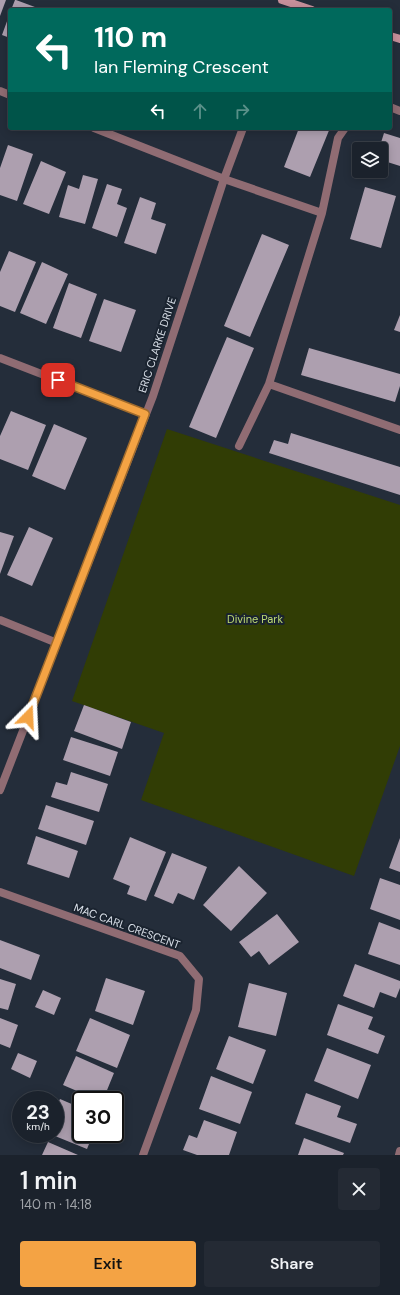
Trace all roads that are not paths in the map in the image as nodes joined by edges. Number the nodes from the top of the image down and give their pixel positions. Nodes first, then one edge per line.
1 (282, 0) edge
2 (290, 7) edge
3 (99, 130) edge
4 (242, 130) edge
5 (344, 130) edge
6 (224, 179) junction
7 (322, 213) junction
8 (0, 358) edge
9 (269, 384) junction
10 (145, 414) junction
11 (400, 430) edge
12 (239, 446) dead end
13 (0, 620) edge
14 (57, 643) junction
15 (0, 790) edge
16 (0, 892) edge
17 (400, 1151) edge
18 (143, 1155) edge
19 (399, 1155) edge

1 - 2 street
3 - 6 street
4 - 6 street, ERIC CLARKE DRIVE
5 - 7 street
6 - 7 street
6 - 10 street, ERIC CLARKE DRIVE
7 - 9 street
8 - 10 street
9 - 11 street
9 - 12 street
10 - 14 street, ERIC CLARKE DRIVE
13 - 14 street
14 - 15 street, ERIC CLARKE DRIVE
16 - 18 street, MAC CARL CRESCENT
17 - 19 street

